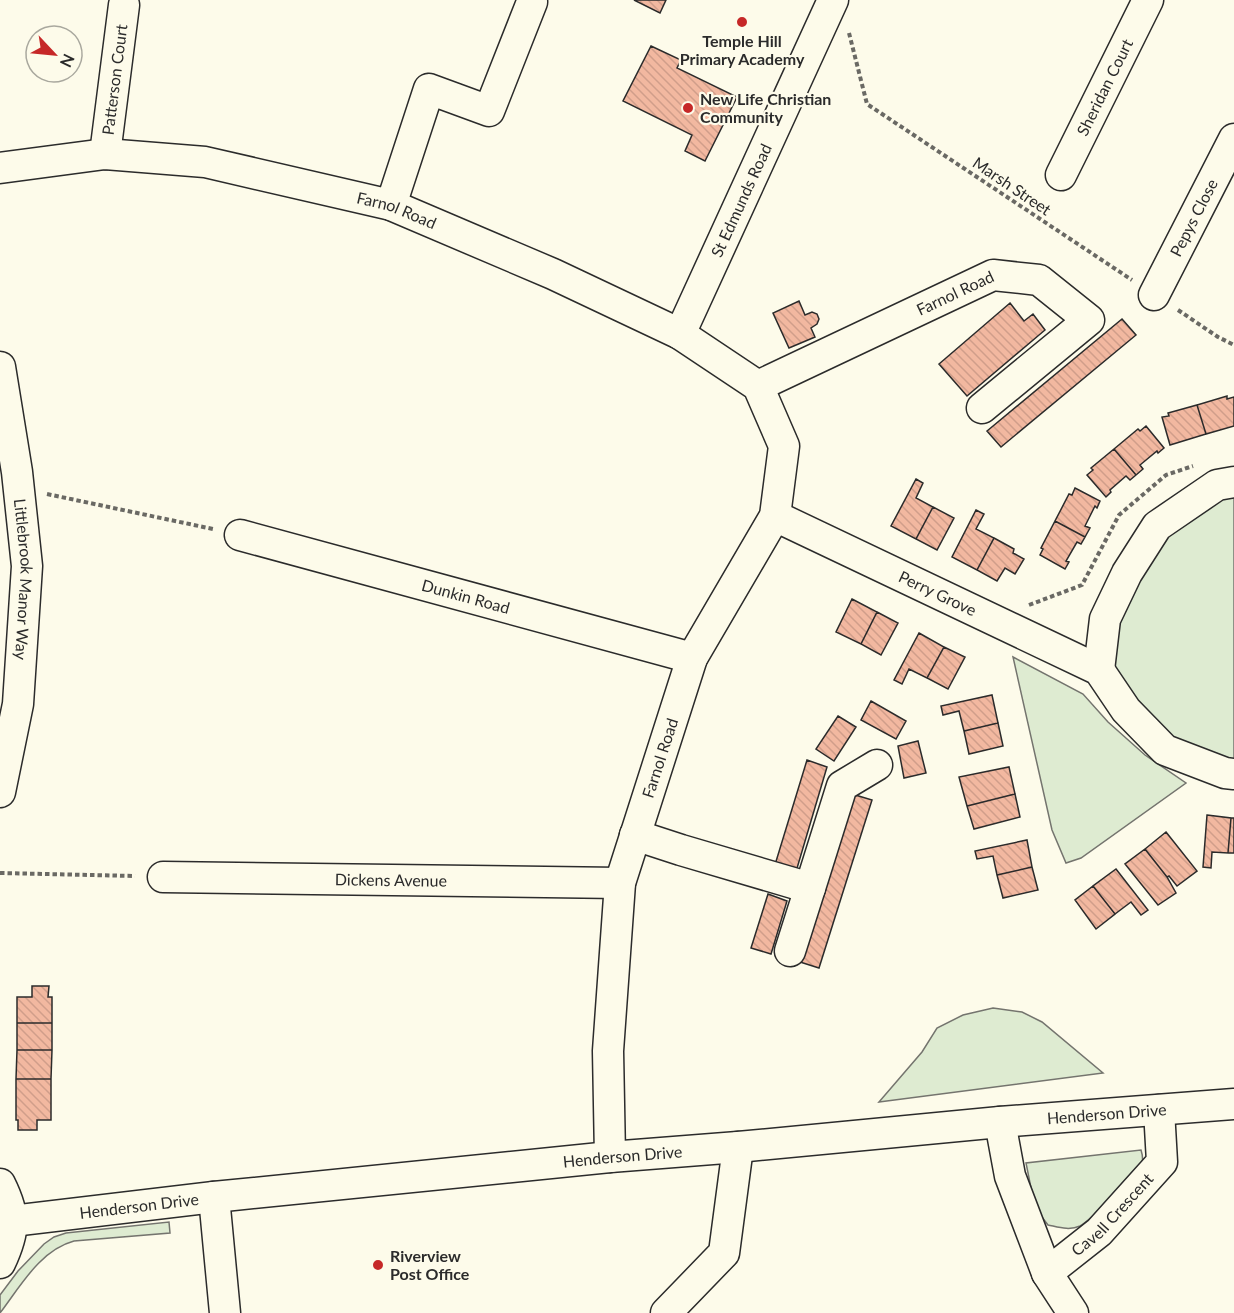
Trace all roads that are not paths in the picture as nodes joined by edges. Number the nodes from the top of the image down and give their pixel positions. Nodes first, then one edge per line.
1 (1149, 0) edge
2 (532, 3) dead end
3 (124, 5) dead end
4 (840, 12) edge
5 (1234, 139) edge
6 (105, 154) junction
7 (0, 168) edge
8 (1061, 175) dead end
9 (391, 206) junction
10 (1154, 295) road end
11 (680, 334) junction
12 (0, 370) edge
13 (758, 386) junction
14 (982, 408) dead end
15 (1234, 482) edge
16 (775, 516) junction
17 (240, 535) road end
18 (692, 658) junction
19 (1099, 670) junction
20 (9, 703) edge
21 (877, 765) dead end
22 (1234, 774) edge
23 (0, 792) edge
24 (635, 835) junction
25 (163, 877) road end
26 (620, 883) junction
27 (810, 888) junction
28 (790, 951) dead end
29 (1234, 1104) edge
30 (1159, 1110) junction
31 (1000, 1122) junction
32 (738, 1148) junction
33 (610, 1157) junction
34 (0, 1184) edge
35 (214, 1197) junction
36 (12, 1221) junction
37 (0, 1263) edge
38 (1047, 1273) junction
39 (225, 1313) edge
40 (666, 1313) edge
41 (1073, 1313) edge

1 - 8 street, Sheridan Court
2 - 9 street
3 - 6 street, Patterson Court
4 - 11 street, St Edmunds Road
5 - 10 street, Pepys Close
6 - 7 street, Farnol Road
6 - 9 street, Farnol Road
9 - 11 street, Farnol Road
11 - 13 street, Farnol Road
12 - 20 street, Littlebrook Manor Way
13 - 14 street, Farnol Road
13 - 16 street, Farnol Road
15 - 19 street
16 - 18 street, Farnol Road
16 - 19 street, Perry Grove
17 - 18 street, Dunkin Road
18 - 24 street, Farnol Road
19 - 22 street
20 - 23 street, Littlebrook Manor Way
21 - 27 street
24 - 26 street, Farnol Road
24 - 27 street
25 - 26 street, Dickens Avenue
26 - 33 street, Farnol Road
27 - 28 street
29 - 30 street, Henderson Drive
30 - 31 street, Henderson Drive
30 - 38 street, Cavell Crescent
31 - 32 street, Henderson Drive
31 - 38 street
32 - 33 street, Henderson Drive
32 - 40 street
33 - 35 street, Henderson Drive
34 - 36 street
35 - 36 street, Henderson Drive
35 - 39 street
36 - 37 street
38 - 41 street

